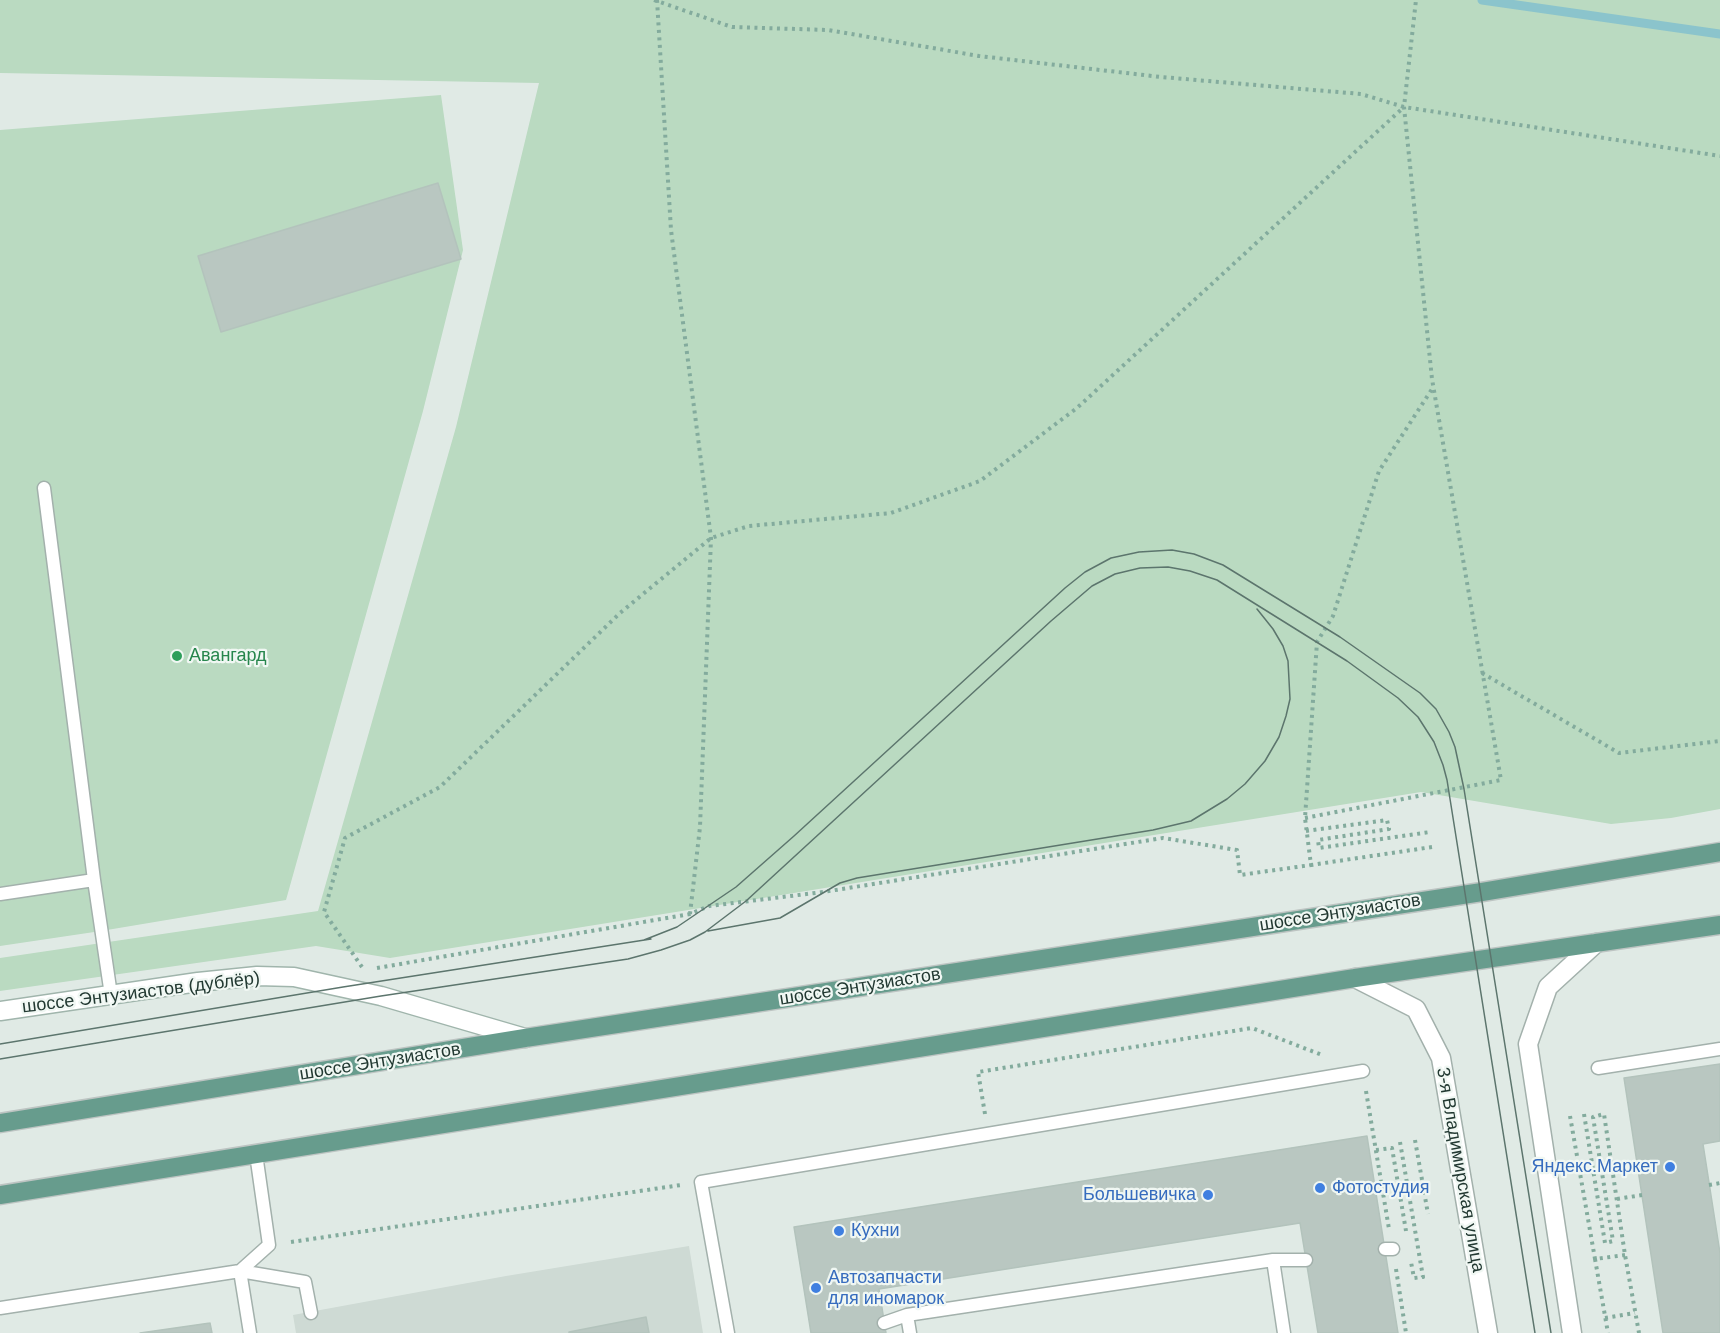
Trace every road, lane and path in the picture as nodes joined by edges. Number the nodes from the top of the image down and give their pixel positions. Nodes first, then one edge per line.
1 (656, 0) edge
2 (1416, 0) edge
3 (1404, 107) junction
4 (1720, 156) edge
5 (1433, 388) junction
6 (44, 488) dead end
7 (711, 538) junction
8 (1481, 673) junction
9 (1720, 741) edge
10 (1305, 818) junction
11 (1306, 831) junction
12 (1430, 832) dead end
13 (1432, 847) dead end
14 (1720, 852) edge
15 (1311, 865) junction
16 (94, 880) junction
17 (0, 894) edge
18 (690, 914) junction
19 (1720, 924) edge
20 (1596, 943) junction
21 (376, 968) dead end
22 (355, 972) dead end
23 (1355, 978) junction
24 (111, 995) junction
25 (0, 1011) edge
26 (525, 1038) junction
27 (1720, 1049) edge
28 (1598, 1068) dead end
29 (1363, 1071) junction
30 (1584, 1114) dead end
31 (1570, 1116) dead end
32 (0, 1123) edge
33 (988, 1133) junction
34 (1415, 1140) dead end
35 (1400, 1142) dead end
36 (1376, 1150) junction
37 (256, 1154) junction
38 (701, 1182) junction
39 (1720, 1183) edge
40 (1710, 1185) dead end
41 (0, 1195) edge
42 (1642, 1195) dead end
43 (1617, 1199) junction
44 (1428, 1215) dead end
45 (1407, 1235) dead end
46 (269, 1245) junction
47 (1625, 1255) junction
48 (1410, 1257) dead end
49 (1595, 1259) junction
50 (1273, 1260) junction
51 (1306, 1260) dead end
52 (240, 1270) junction
53 (0, 1308) edge
54 (311, 1313) dead end
55 (1635, 1313) junction
56 (907, 1315) junction
57 (1605, 1318) junction
58 (884, 1323) dead end
59 (250, 1333) edge
60 (728, 1333) edge
61 (910, 1333) edge
62 (1284, 1333) edge
63 (1406, 1333) edge
64 (1488, 1333) edge
65 (1572, 1333) edge
66 (1608, 1333) edge
67 (1639, 1333) edge

1 - 3 path
1 - 7 path
2 - 3 path
3 - 4 path
3 - 5 path
3 - 7 path
5 - 8 path
5 - 10 path
6 - 16 lane
7 - 18 path
7 - 22 path
8 - 9 path
8 - 10 path
10 - 11 path
11 - 12 path
11 - 15 path
13 - 15 path
14 - 26 main road, шоссе Энтузиастов
15 - 18 path
16 - 17 lane
16 - 24 lane
18 - 21 path
19 - 20 main road
20 - 23 main road
20 - 65 street
23 - 37 main road
23 - 64 street, 3-я Владимирская улица
24 - 25 street, шоссе Энтузиастов (дублёр)
24 - 26 street, шоссе Энтузиастов (дублёр)
26 - 32 main road, шоссе Энтузиастов
27 - 28 lane
29 - 33 lane
29 - 33 path
29 - 36 path
30 - 43 path
31 - 49 path
33 - 38 lane
34 - 44 path
35 - 48 path
36 - 45 path
36 - 63 path
37 - 41 main road
37 - 46 lane
38 - 46 path
38 - 60 lane
39 - 40 path
42 - 43 path
43 - 47 path
46 - 52 lane
47 - 49 path
47 - 55 path
49 - 57 path
50 - 51 lane
50 - 56 lane
50 - 62 lane
52 - 53 lane
52 - 54 lane
52 - 59 lane
55 - 57 path
55 - 67 path
56 - 58 lane
56 - 61 lane
57 - 66 path

